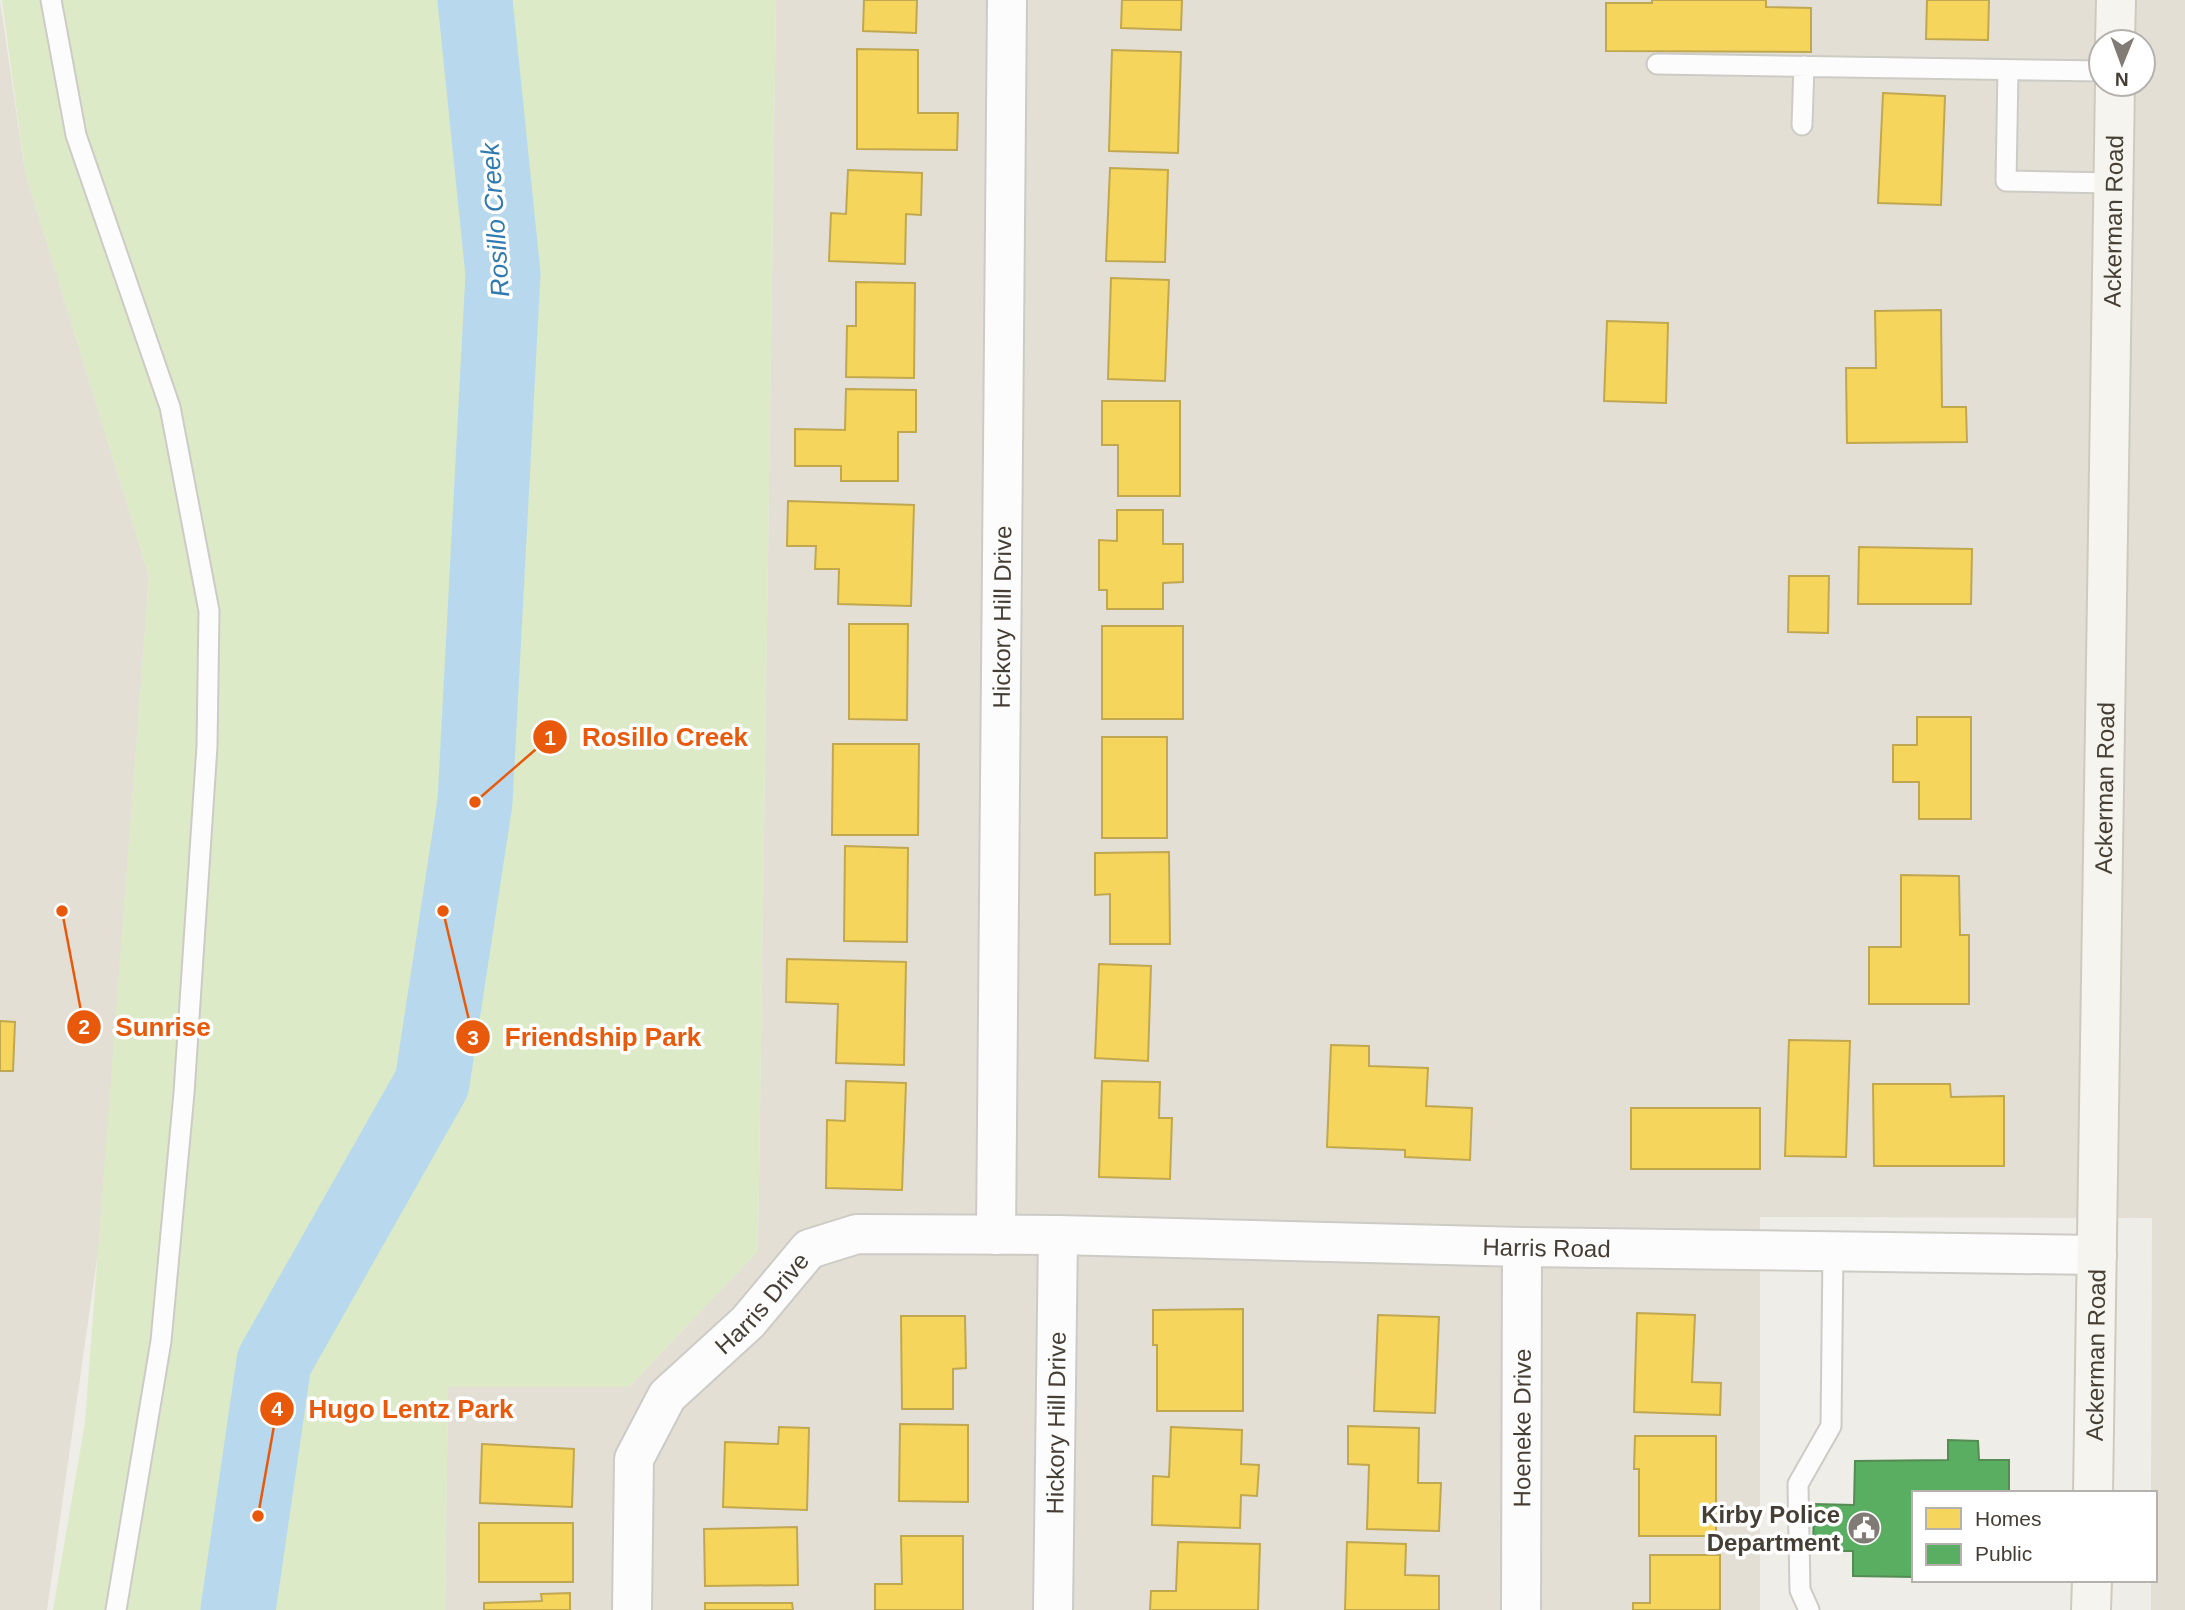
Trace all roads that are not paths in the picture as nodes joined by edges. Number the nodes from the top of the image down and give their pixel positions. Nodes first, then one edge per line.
1 (51, 0) edge
2 (1007, 0) edge
3 (2116, 0) edge
4 (2116, 28) edge
5 (1657, 64) dead end
6 (1804, 66) junction
7 (2008, 70) junction
8 (2087, 71) edge
9 (2115, 98) edge
10 (1802, 125) dead end
11 (2112, 183) junction
12 (996, 1235) junction
13 (1058, 1235) junction
14 (1522, 1247) junction
15 (1833, 1251) junction
16 (2097, 1255) junction
17 (2093, 1491) edge
18 (2092, 1582) edge
19 (116, 1610) edge
20 (632, 1610) edge
21 (1053, 1610) edge
22 (1521, 1610) edge
23 (1809, 1610) edge
24 (2091, 1610) edge

1 - 19 lane
2 - 12 street, Hickory Hill Drive
3 - 4 street
5 - 6 lane
6 - 7 lane
6 - 10 lane
7 - 8 lane
7 - 11 lane
9 - 11 street, Ackerman Road
11 - 16 street, Ackerman Road
12 - 13 street, Harris Road
12 - 20 street, Harris Drive
13 - 14 street, Harris Road
13 - 21 street, Hickory Hill Drive
14 - 15 street, Harris Road
14 - 22 street, Hoeneke Drive
15 - 16 street, Harris Road
15 - 23 lane
16 - 17 street, Ackerman Road
18 - 24 street

